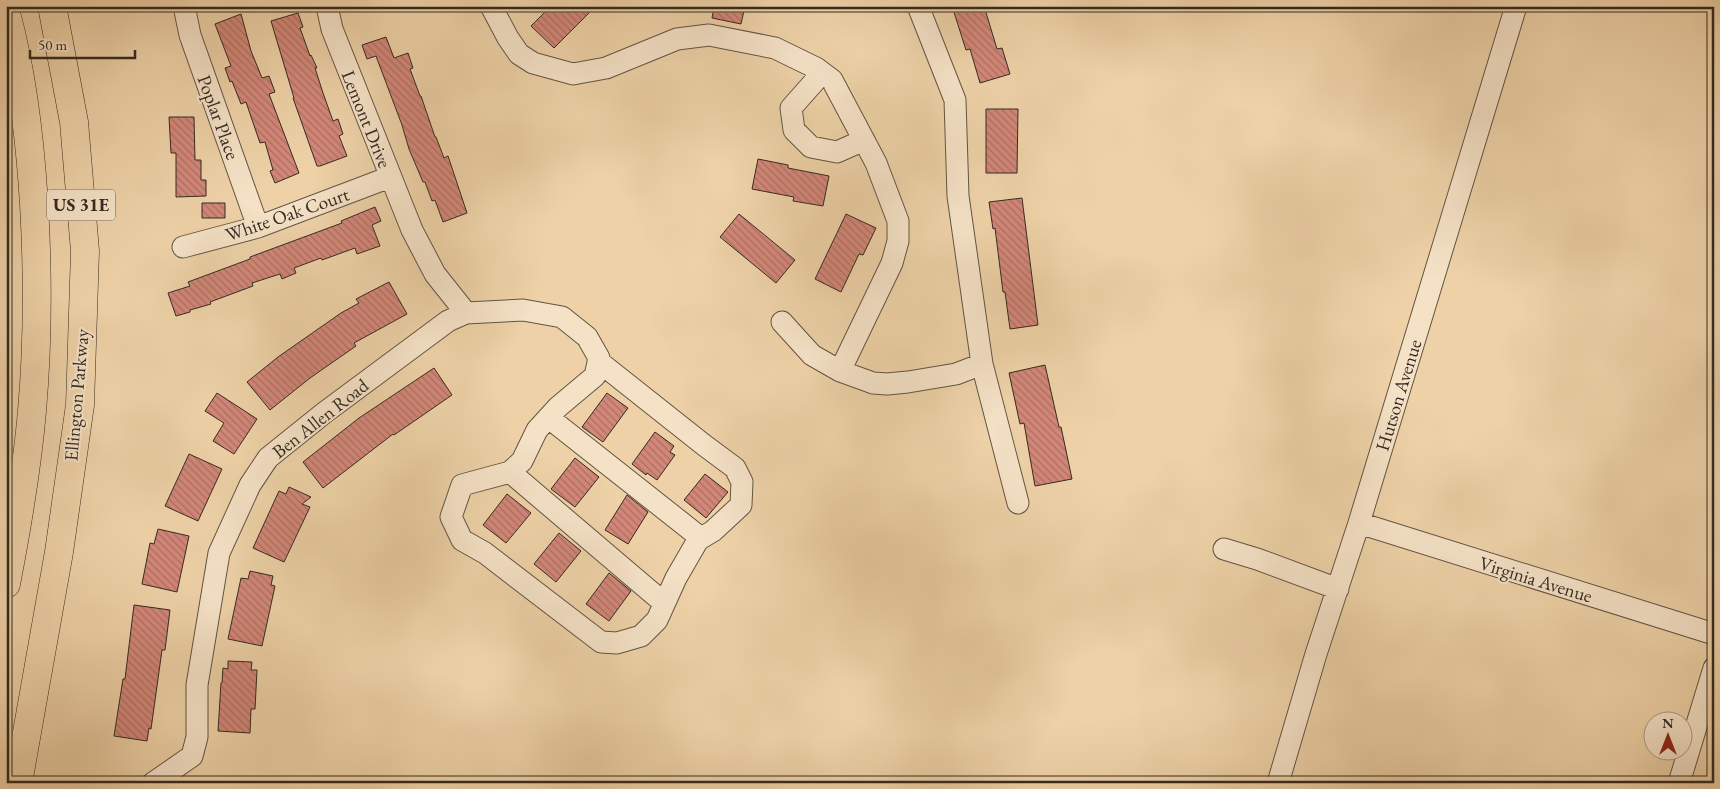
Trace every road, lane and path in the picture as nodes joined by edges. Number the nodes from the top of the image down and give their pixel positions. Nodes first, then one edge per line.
1 (52, 6) edge
2 (184, 6) edge
3 (327, 6) edge
4 (492, 6) edge
5 (918, 6) edge
6 (1516, 6) edge
7 (6, 13) edge
8 (822, 73) junction
9 (864, 140) junction
10 (390, 177) junction
11 (258, 228) junction
12 (183, 247) dead end
13 (466, 313) junction
14 (782, 322) dead end
15 (598, 360) junction
16 (982, 364) junction
17 (840, 371) junction
18 (549, 418) junction
19 (510, 472) junction
20 (1018, 503) dead end
21 (1359, 524) junction
22 (701, 538) junction
23 (1224, 549) dead end
24 (6, 584) edge
25 (1338, 589) junction
26 (664, 603) junction
27 (1714, 634) edge
28 (1714, 668) edge
29 (18, 783) edge
30 (153, 783) edge
31 (1278, 783) edge
32 (1679, 783) edge

1 - 29 highway, Ellington Parkway / US 31E
2 - 11 street, Poplar Place
3 - 10 street, Lemont Drive
4 - 8 street
5 - 16 street
6 - 21 street, Hutson Avenue
7 - 24 highway, US 31E
8 - 9 street
8 - 9 street
9 - 17 street
10 - 11 street, White Oak Court
10 - 13 street, Lemont Drive
11 - 12 street, White Oak Court
13 - 15 street, Ben Allen Road
13 - 30 street, Ben Allen Road
14 - 17 street
15 - 18 street
15 - 22 street
16 - 17 street
16 - 20 street
18 - 19 street
18 - 22 street
19 - 26 street
19 - 26 street
21 - 25 street, Hutson Avenue
21 - 27 street, Virginia Avenue
22 - 26 street
23 - 25 street
25 - 31 street, Hutson Avenue
28 - 32 street

